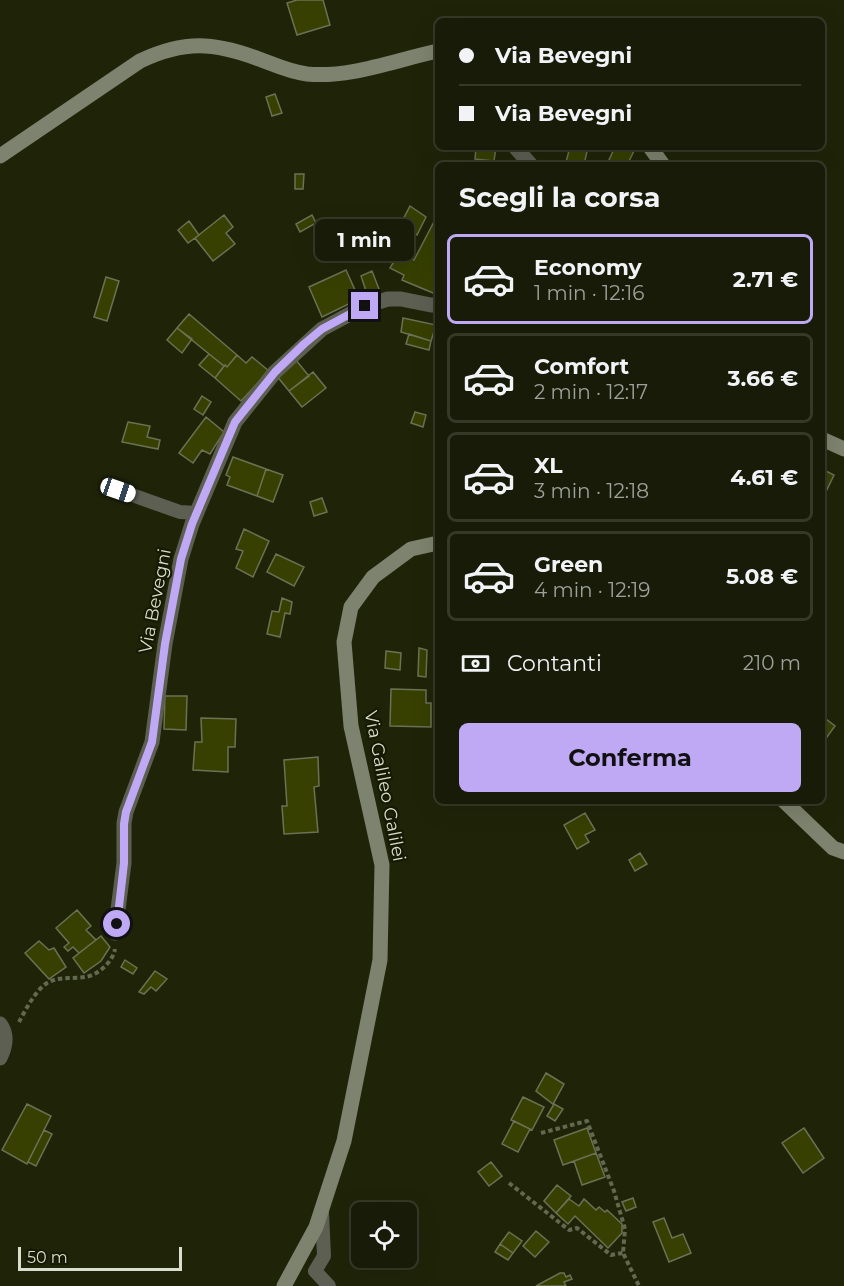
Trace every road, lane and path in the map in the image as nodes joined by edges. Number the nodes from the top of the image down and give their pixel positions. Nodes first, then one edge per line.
1 (435, 52) edge
2 (518, 150) edge
3 (0, 156) edge
4 (528, 162) edge
5 (435, 305) edge
6 (825, 440) edge
7 (844, 449) edge
8 (118, 490) dead end
9 (197, 513) junction
10 (435, 544) edge
11 (787, 804) edge
12 (844, 852) edge
13 (115, 933) joint
14 (3, 1029) edge
15 (0, 1058) edge
16 (542, 1133) dead end
17 (509, 1183) dead end
18 (322, 1208) junction
19 (623, 1253) junction
20 (284, 1286) edge
21 (329, 1286) edge
22 (639, 1286) edge

1 - 3 main road
2 - 4 street
5 - 9 street, Via Bevegni
6 - 7 main road
8 - 9 lane
9 - 13 street, Via Bevegni
10 - 18 main road, Via Galileo Galilei
11 - 12 main road
13 - 14 path
14 - 15 street
16 - 19 path
17 - 19 path
18 - 20 main road, Via Galileo Galilei
18 - 21 lane
19 - 22 path

